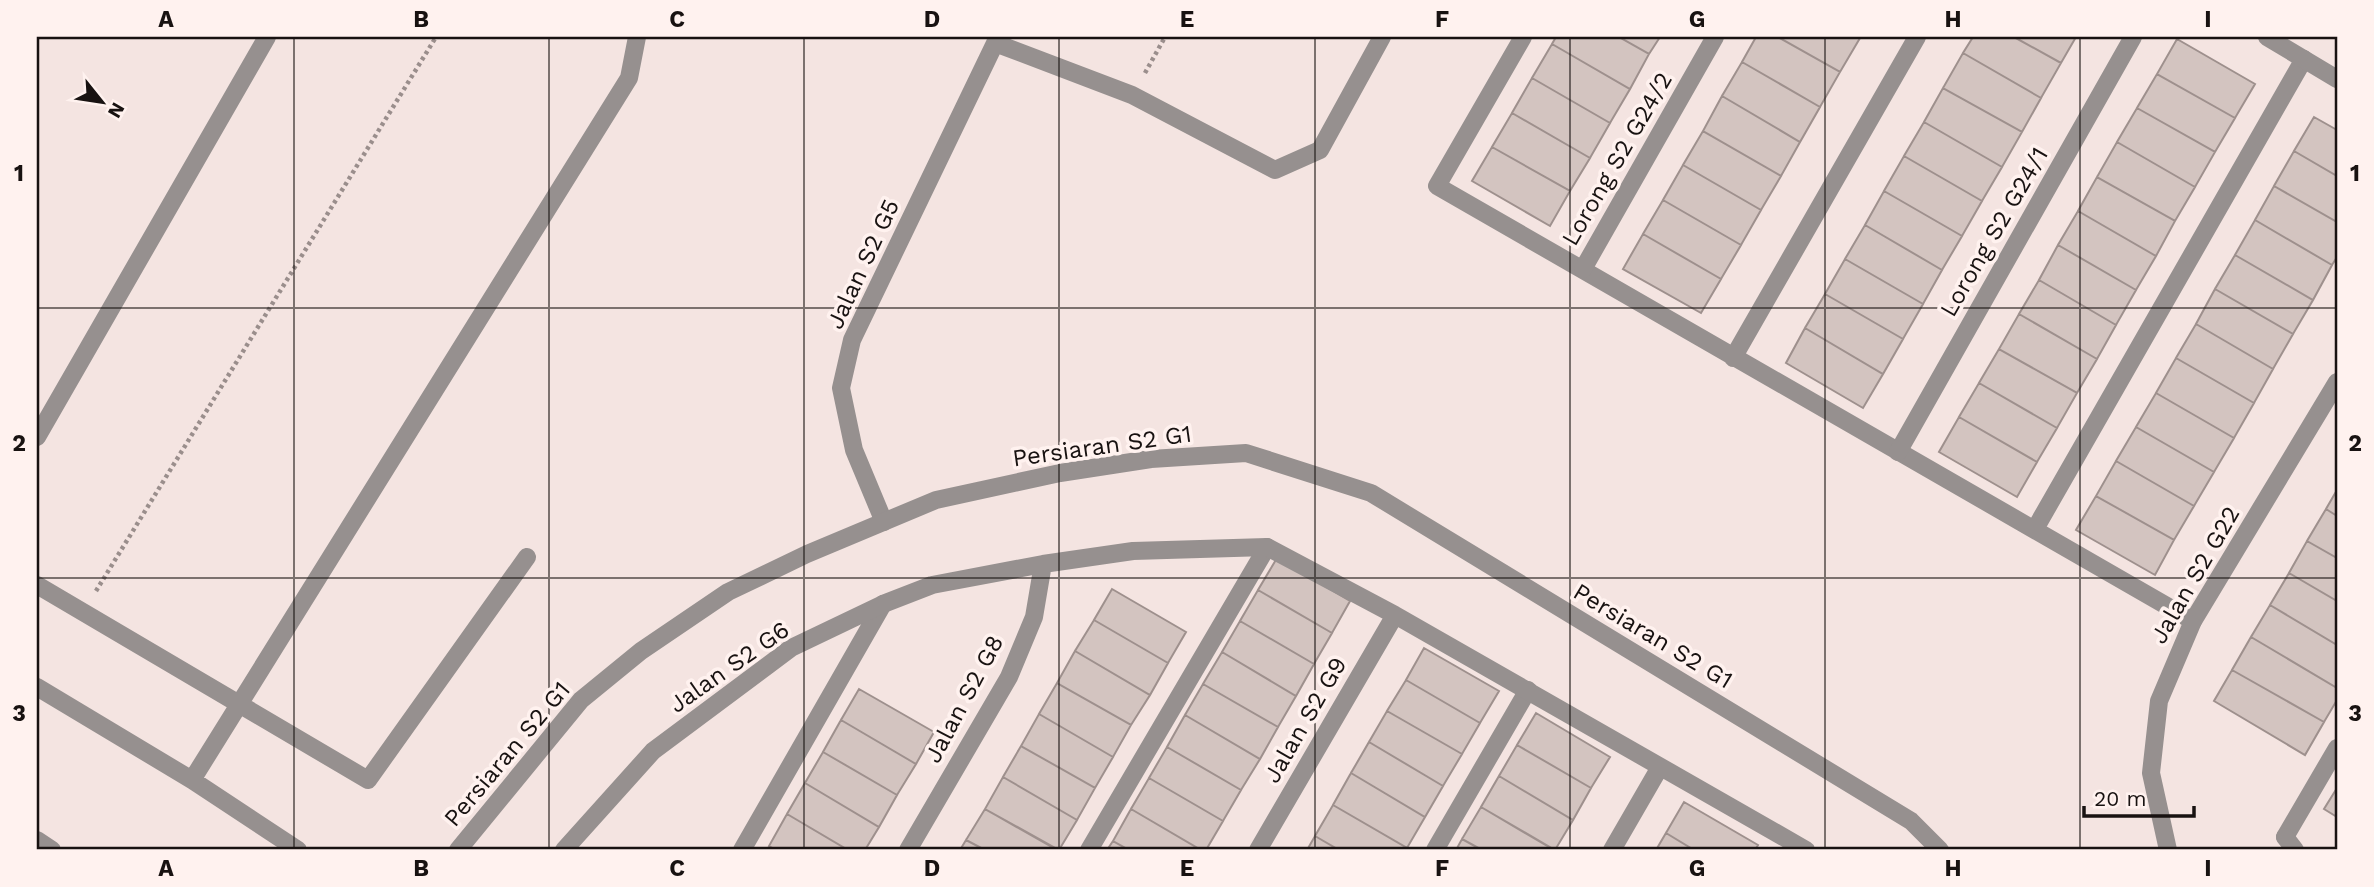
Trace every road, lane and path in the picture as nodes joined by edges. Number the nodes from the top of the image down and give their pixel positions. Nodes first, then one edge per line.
1 (267, 37) edge
2 (436, 37) edge
3 (637, 37) edge
4 (1165, 37) edge
5 (1382, 37) edge
6 (1523, 37) edge
7 (1716, 37) edge
8 (1917, 37) edge
9 (2133, 37) edge
10 (2267, 37) edge
11 (996, 40) edge
12 (2304, 59) junction
13 (2337, 79) edge
14 (1132, 95) junction
15 (1583, 269) junction
16 (1733, 358) junction
17 (2337, 382) edge
18 (37, 437) edge
19 (1898, 452) junction
20 (884, 522) junction
21 (2035, 529) junction
22 (1267, 547) junction
23 (527, 557) dead end
24 (1043, 564) junction
25 (37, 585) edge
26 (883, 604) junction
27 (84, 612) junction
28 (1395, 615) junction
29 (2193, 621) junction
30 (37, 687) edge
31 (1528, 690) junction
32 (238, 702) junction
33 (2337, 748) edge
34 (1660, 767) junction
35 (192, 780) junction
36 (37, 841) edge
37 (2290, 844) edge
38 (1785, 845) edge
39 (52, 850) edge
40 (298, 850) edge
41 (458, 850) edge
42 (564, 850) edge
43 (741, 850) edge
44 (908, 850) edge
45 (1089, 850) edge
46 (1258, 850) edge
47 (1435, 850) edge
48 (1612, 850) edge
49 (1807, 850) edge
50 (1940, 850) edge
51 (2168, 850) edge

1 - 18 street
2 - 27 path
3 - 32 street
4 - 14 path
5 - 14 street
6 - 15 street
7 - 15 street, Lorong S2 G24/2
8 - 16 street
9 - 19 street, Lorong S2 G24/1
10 - 12 street
11 - 14 street
11 - 20 street, Jalan S2 G5
12 - 13 street
12 - 21 street
15 - 16 street
16 - 19 street
17 - 29 street, Jalan S2 G22
19 - 21 street
20 - 41 street, Persiaran S2 G1
20 - 50 street, Persiaran S2 G1
21 - 29 street
22 - 24 street, Jalan S2 G6
22 - 28 street
22 - 45 street
23 - 32 street
24 - 26 street, Jalan S2 G6
24 - 44 street, Jalan S2 G8
25 - 27 street
26 - 42 street, Jalan S2 G6
26 - 43 street
27 - 32 street
28 - 31 street
28 - 46 street, Jalan S2 G9
29 - 51 street, Jalan S2 G22
30 - 35 street
31 - 34 street
31 - 47 street
32 - 35 street
33 - 37 street
34 - 38 street
34 - 48 street
35 - 40 street
36 - 39 street
38 - 49 street

